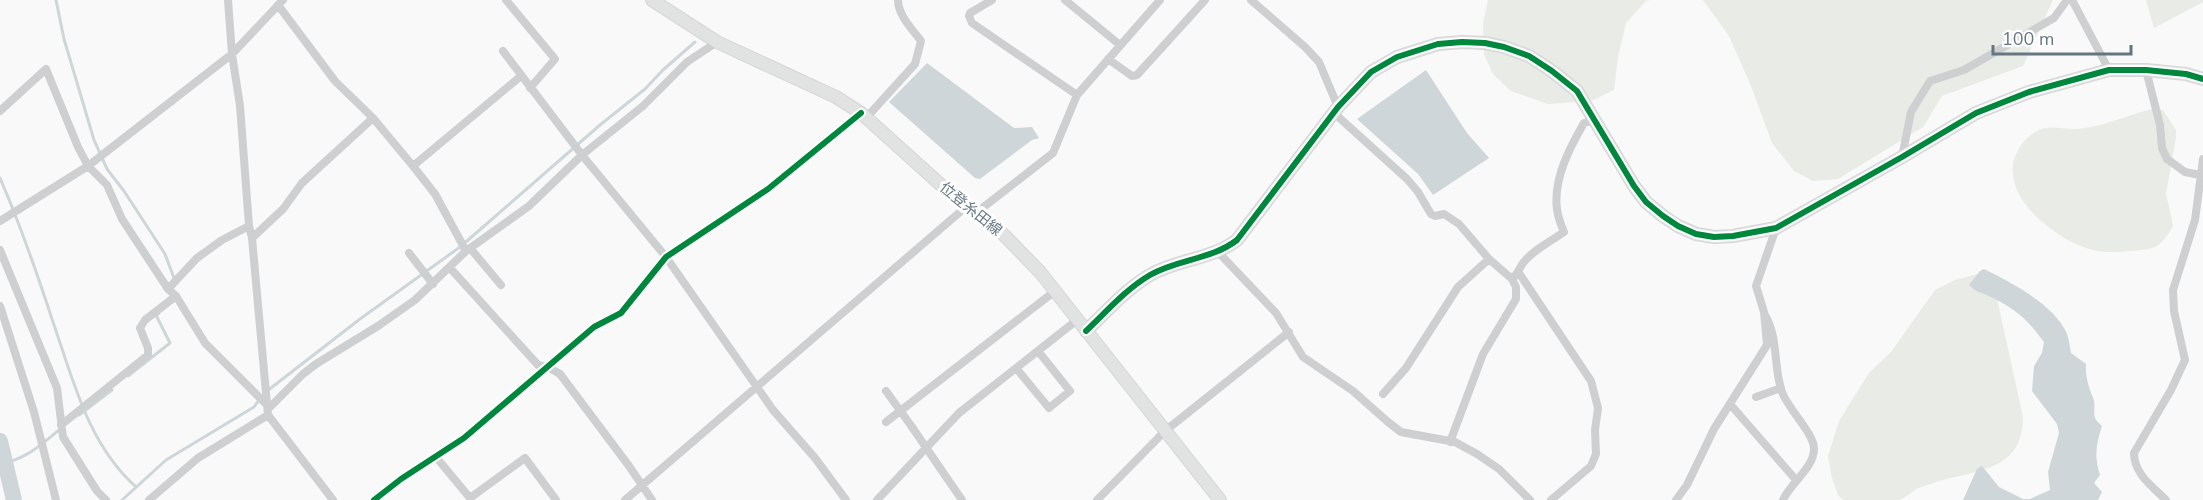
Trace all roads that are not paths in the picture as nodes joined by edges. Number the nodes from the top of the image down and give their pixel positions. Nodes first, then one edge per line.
1 (228, 0) edge
2 (506, 0) edge
3 (652, 0) edge
4 (898, 0) edge
5 (992, 0) edge
6 (1065, 0) edge
7 (1160, 0) edge
8 (1205, 0) edge
9 (1251, 0) edge
10 (2067, 0) edge
11 (2072, 0) edge
12 (281, 2) edge
13 (717, 42) junction
14 (1120, 45) junction
15 (503, 51) dead end
16 (232, 54) junction
17 (1108, 59) junction
18 (2109, 70) junction
19 (2146, 70) junction
20 (521, 76) junction
21 (2203, 79) edge
22 (530, 88) junction
23 (1077, 95) junction
24 (1336, 110) junction
25 (0, 111) edge
26 (864, 116) junction
27 (373, 118) junction
28 (1595, 120) junction
29 (582, 155) junction
30 (1902, 157) junction
31 (2203, 159) edge
32 (88, 166) junction
33 (413, 166) junction
34 (2200, 175) junction
35 (971, 209) junction
36 (0, 221) edge
37 (249, 226) junction
38 (1776, 228) junction
39 (252, 238) junction
40 (0, 250) edge
41 (468, 250) junction
42 (1218, 252) junction
43 (409, 253) dead end
44 (666, 257) junction
45 (1489, 259) junction
46 (450, 268) junction
47 (1516, 276) junction
48 (433, 284) junction
49 (501, 285) dead end
50 (168, 289) junction
51 (1055, 291) junction
52 (176, 296) junction
53 (0, 306) edge
54 (1764, 312) junction
55 (1077, 320) junction
56 (1086, 331) junction
57 (1289, 332) junction
58 (1038, 351) junction
59 (548, 367) junction
60 (1016, 368) junction
61 (756, 387) junction
62 (1781, 388) junction
63 (886, 391) dead end
64 (1383, 394) dead end
65 (1756, 397) dead end
66 (1730, 404) junction
67 (268, 410) junction
68 (900, 411) junction
69 (886, 422) dead end
70 (61, 425) junction
71 (1165, 431) junction
72 (1450, 442) junction
73 (436, 457) junction
74 (1796, 480) junction
75 (641, 486) junction
76 (56, 500) edge
77 (106, 500) edge
78 (149, 500) edge
79 (333, 500) edge
80 (374, 500) edge
81 (556, 500) edge
82 (625, 500) edge
83 (652, 500) edge
84 (846, 500) edge
85 (877, 500) edge
86 (962, 500) edge
87 (1097, 500) edge
88 (1220, 500) edge
89 (1530, 500) edge
90 (1551, 500) edge
91 (1676, 500) edge
92 (1783, 500) edge
93 (2166, 500) edge

1 - 16 street
2 - 22 street
3 - 13 street, 位登糸田線
4 - 26 street
5 - 23 street
6 - 14 street
7 - 14 street
8 - 17 street
9 - 24 street
10 - 30 street
11 - 18 street
12 - 16 street
12 - 27 street
13 - 26 street, 位登糸田線
13 - 29 street
14 - 17 street
15 - 20 street
16 - 32 street
16 - 37 street
17 - 23 street
18 - 19 street
18 - 30 street
19 - 21 street
19 - 34 street
20 - 22 street
20 - 33 street
22 - 29 street
23 - 35 street
24 - 28 street
24 - 42 street
24 - 45 street
25 - 32 street
26 - 35 street, 位登糸田線
26 - 44 street
27 - 33 street
27 - 39 street
28 - 38 street
28 - 47 street
29 - 41 street
29 - 44 street
30 - 38 street
31 - 34 street
32 - 36 street
32 - 50 street
33 - 41 street
34 - 93 street
35 - 51 street, 位登糸田線
35 - 61 street
37 - 39 street
37 - 50 street
38 - 54 street
39 - 67 street
40 - 70 street
41 - 46 street
41 - 49 street
42 - 56 street
42 - 57 street
43 - 48 street
44 - 59 street
44 - 61 street
45 - 47 street
45 - 64 street
46 - 48 street
46 - 59 street
47 - 72 street
47 - 90 street
48 - 67 street
50 - 52 street
51 - 55 street, 位登糸田線
51 - 68 street
52 - 67 street
52 - 70 street
53 - 76 street
54 - 62 street
54 - 66 street
55 - 56 street, 位登糸田線
55 - 58 street
56 - 71 street, 位登糸田線
57 - 71 street
57 - 72 street
58 - 60 street
58 - 60 street
59 - 73 street
59 - 75 street
60 - 85 street
61 - 75 street
61 - 84 street
62 - 65 street
62 - 74 street
63 - 68 street
66 - 74 street
66 - 91 street
67 - 78 street
67 - 79 street
68 - 69 street
68 - 86 street, bridge
70 - 77 street
71 - 87 street
71 - 88 street, 位登糸田線
72 - 89 street
73 - 80 street
73 - 81 street
74 - 92 street
75 - 82 street
75 - 83 street

